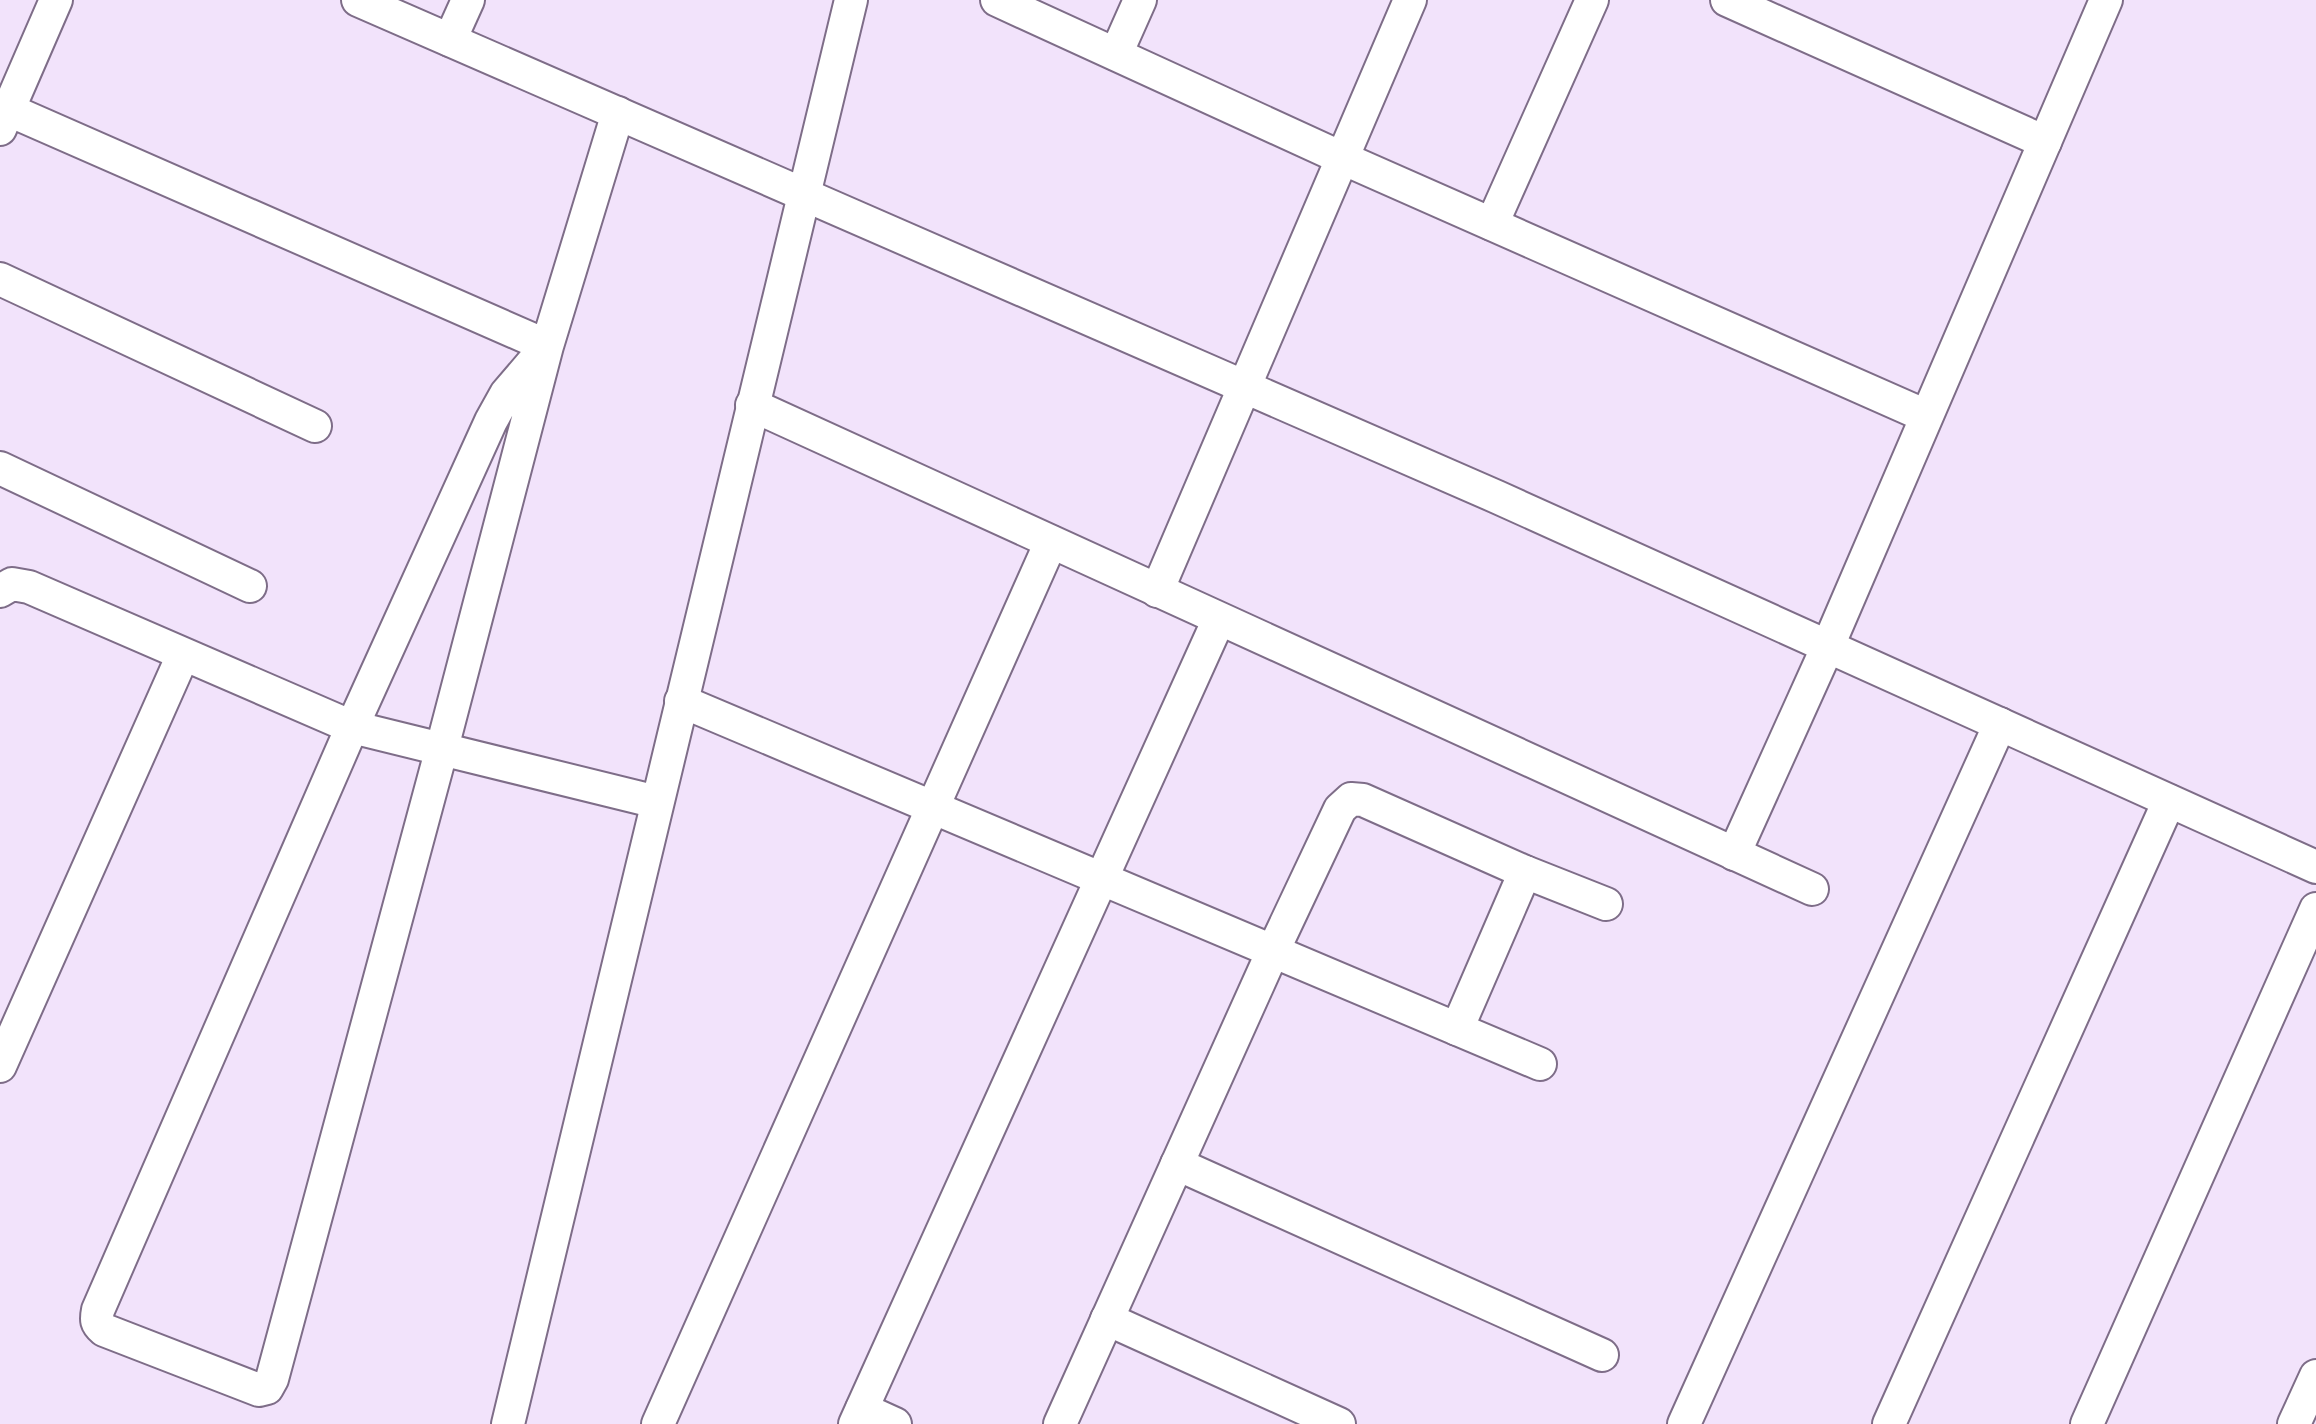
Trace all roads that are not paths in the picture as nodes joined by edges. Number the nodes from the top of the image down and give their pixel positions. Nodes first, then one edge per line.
1 (56, 0) edge
2 (358, 0) edge
3 (468, 0) edge
4 (851, 0) edge
5 (997, 0) edge
6 (1140, 0) edge
7 (1410, 0) edge
8 (1592, 0) edge
9 (1727, 0) edge
10 (2106, 0) edge
11 (450, 40) junction
12 (1116, 54) junction
13 (618, 113) junction
14 (4, 120) edge
15 (2045, 142) junction
16 (1342, 158) junction
17 (803, 194) junction
18 (1492, 224) junction
19 (0, 279) edge
20 (547, 346) junction
21 (1243, 387) junction
22 (752, 405) junction
23 (1926, 416) junction
24 (315, 426) dead end
25 (0, 468) edge
26 (1051, 542) junction
27 (250, 586) dead end
28 (0, 591) edge
29 (1157, 591) junction
30 (1219, 619) junction
31 (1828, 646) junction
32 (183, 655) junction
33 (681, 701) junction
34 (2000, 724) junction
35 (352, 727) junction
36 (442, 748) junction
37 (2169, 801) junction
38 (657, 802) junction
39 (933, 807) junction
40 (1734, 854) junction
41 (2316, 867) edge
42 (1525, 872) junction
43 (1101, 879) junction
44 (1812, 889) dead end
45 (1606, 904) dead end
46 (2316, 909) edge
47 (1273, 951) junction
48 (1457, 1029) junction
49 (0, 1064) edge
50 (1540, 1064) dead end
51 (1177, 1164) junction
52 (1107, 1319) junction
53 (1602, 1355) dead end
54 (2316, 1376) edge
55 (858, 1417) edge
56 (508, 1424) edge
57 (658, 1424) edge
58 (895, 1424) edge
59 (1060, 1424) edge
60 (1339, 1424) edge
61 (1684, 1424) edge
62 (1889, 1424) edge
63 (2087, 1424) edge
64 (2294, 1424) edge

1 - 14 street
2 - 11 street
3 - 11 street
4 - 17 street
5 - 12 street
6 - 12 street
7 - 16 street
8 - 18 street
9 - 15 street
10 - 15 street
11 - 13 street
12 - 16 street
13 - 17 street
13 - 20 street
14 - 20 street
15 - 23 street
16 - 18 street
16 - 21 street
17 - 21 street
17 - 22 street
18 - 23 street
19 - 24 street
20 - 35 street
20 - 36 street
21 - 29 street
21 - 31 street
22 - 26 street
22 - 33 street
23 - 31 street
25 - 27 street
26 - 29 street
26 - 39 street
28 - 32 street
29 - 30 street
30 - 40 street
30 - 43 street
31 - 34 street
31 - 40 street
32 - 35 street
32 - 49 street
33 - 38 street
33 - 39 street
34 - 37 street
34 - 61 street
35 - 36 street
35 - 36 street
36 - 38 street
37 - 41 street
37 - 62 street
38 - 56 street
39 - 43 street
39 - 57 street
40 - 44 street
42 - 45 street
42 - 47 street
42 - 48 street
43 - 47 street
43 - 55 street
46 - 63 street
47 - 48 street
47 - 51 street
48 - 50 street
51 - 52 street
51 - 53 street
52 - 59 street
52 - 60 street
54 - 64 street
55 - 58 street

